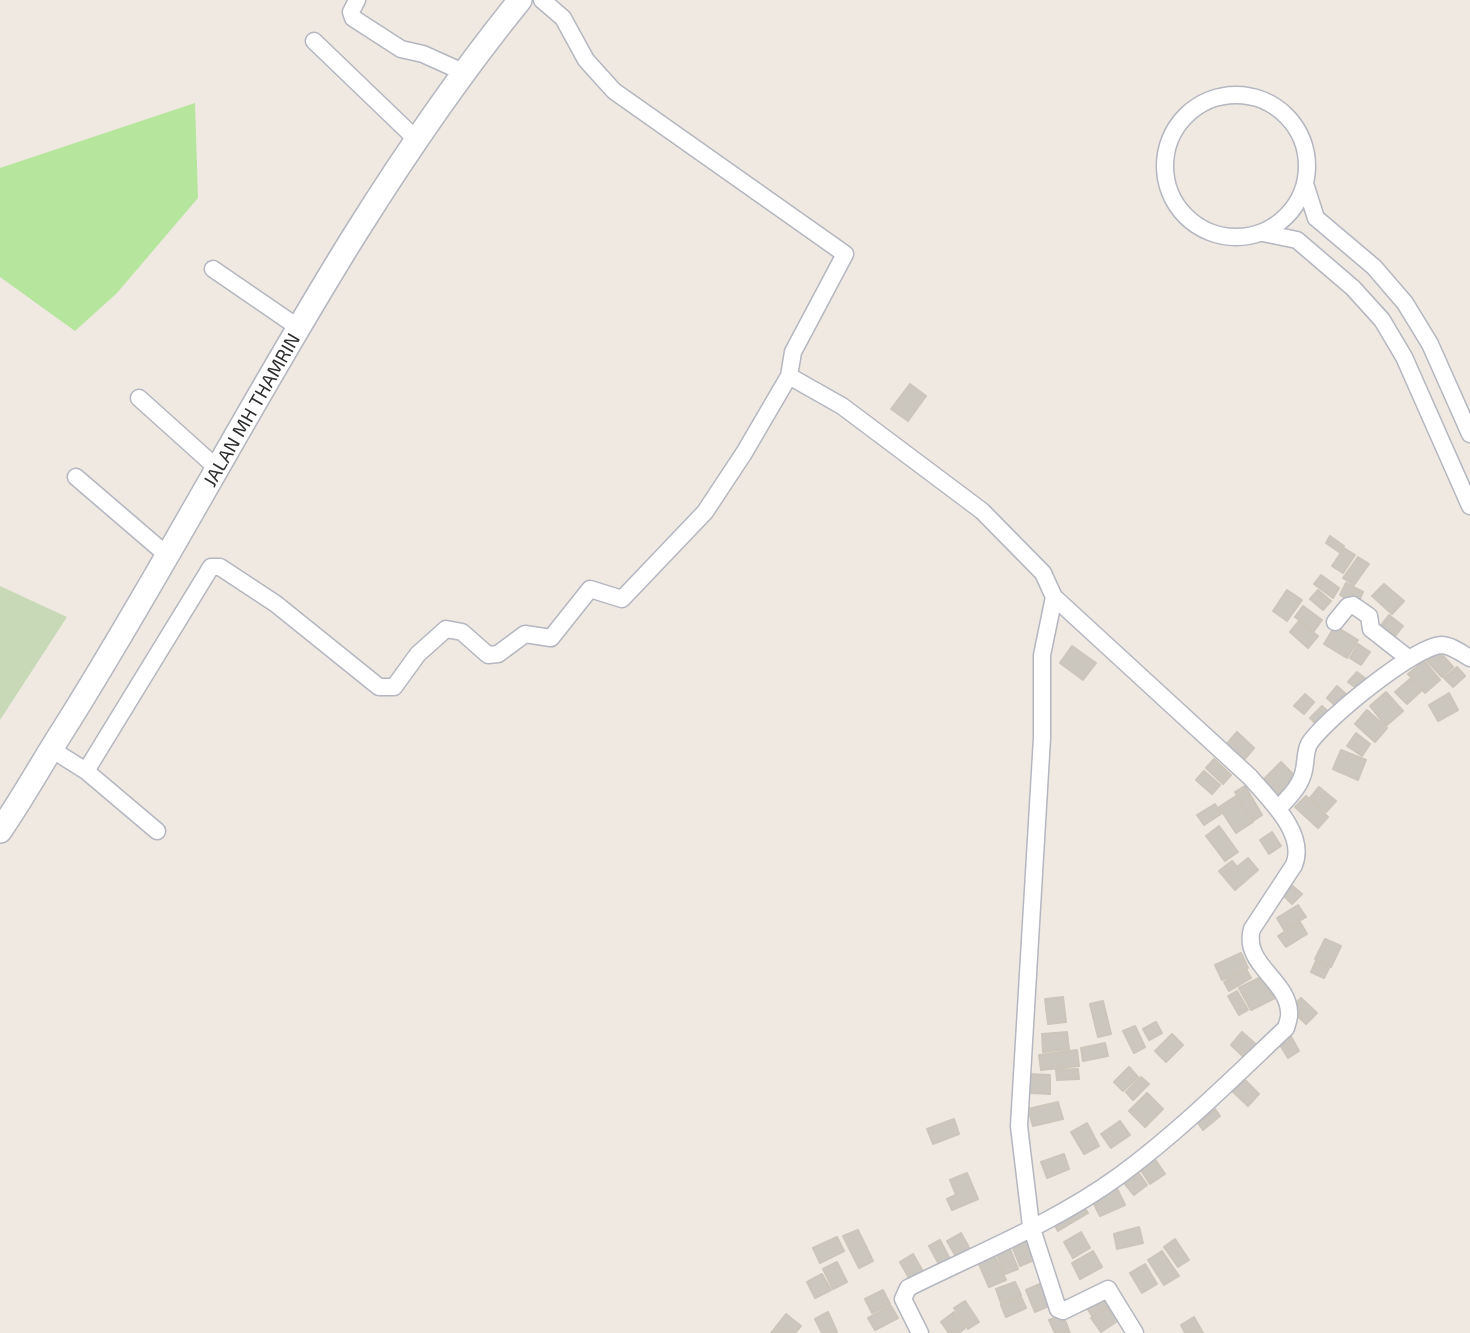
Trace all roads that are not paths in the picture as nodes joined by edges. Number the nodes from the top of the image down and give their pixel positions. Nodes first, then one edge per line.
1 (358, 0) edge
2 (520, 0) edge
3 (542, 0) edge
4 (314, 41) dead end
5 (463, 72) junction
6 (418, 141) junction
7 (1306, 187) junction
8 (1263, 233) junction
9 (213, 269) dead end
10 (299, 328) junction
11 (789, 376) junction
12 (139, 398) dead end
13 (1470, 434) edge
14 (218, 469) junction
15 (76, 477) dead end
16 (1470, 506) edge
17 (168, 556) junction
18 (1054, 597) junction
19 (1335, 622) dead end
20 (1408, 658) junction
21 (1470, 658) edge
22 (51, 749) junction
23 (86, 771) junction
24 (1278, 809) junction
25 (2, 824) edge
26 (157, 831) dead end
27 (1031, 1226) junction
28 (920, 1333) edge
29 (1135, 1333) edge

1 - 5 street
2 - 5 street, JALAN MH THAMRIN
3 - 11 street
4 - 6 street
5 - 6 street, JALAN MH THAMRIN
6 - 10 street, JALAN MH THAMRIN
7 - 8 street
7 - 8 street
7 - 13 street
8 - 16 street
9 - 10 street
10 - 14 street, JALAN MH THAMRIN
11 - 18 street
11 - 23 street
12 - 14 street
14 - 17 street, JALAN MH THAMRIN
15 - 17 street
17 - 22 street, JALAN MH THAMRIN
18 - 24 street
18 - 27 street
19 - 20 street
20 - 21 street
20 - 24 street
22 - 23 street
22 - 25 street, JALAN MH THAMRIN
23 - 26 street
24 - 27 street
27 - 28 street
27 - 29 street

